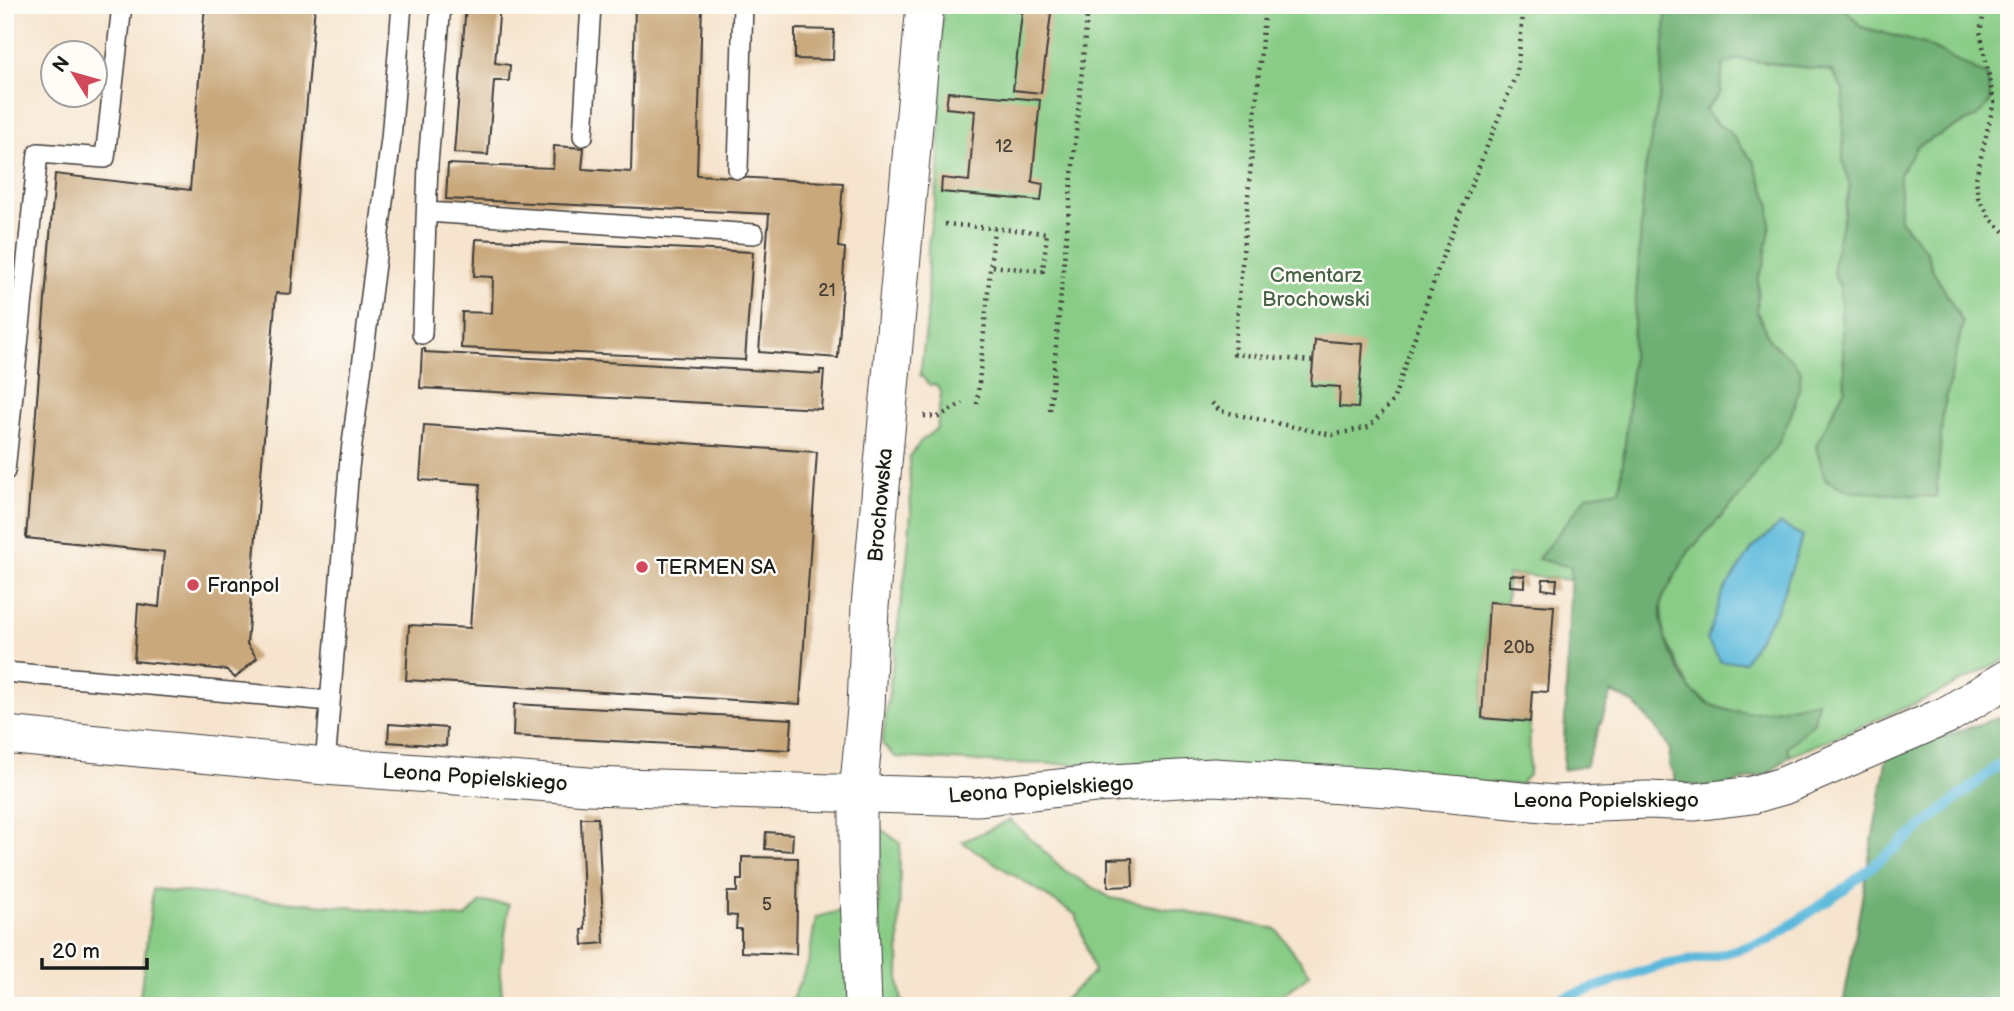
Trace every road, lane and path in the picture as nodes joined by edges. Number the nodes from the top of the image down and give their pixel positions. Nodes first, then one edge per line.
1 (122, 5) edge
2 (402, 5) edge
3 (441, 5) edge
4 (591, 5) edge
5 (743, 5) edge
6 (925, 5) edge
7 (1088, 5) edge
8 (1265, 5) edge
9 (1524, 5) edge
10 (1986, 5) edge
11 (583, 136) dead end
12 (738, 169) dead end
13 (427, 212) junction
14 (944, 224) dead end
15 (994, 229) junction
16 (754, 234) dead end
17 (2009, 236) edge
18 (990, 266) junction
19 (422, 334) dead end
20 (1312, 361) dead end
21 (1212, 403) dead end
22 (977, 404) dead end
23 (1050, 410) dead end
24 (5, 471) edge
25 (5, 671) edge
26 (2009, 678) edge
27 (330, 701) junction
28 (5, 735) edge
29 (325, 766) junction
30 (858, 795) junction
31 (863, 1006) edge

1 - 24 lane
2 - 27 lane
3 - 13 lane
4 - 11 lane
5 - 12 lane
6 - 30 street, Brochowska
7 - 23 path
8 - 20 path
9 - 21 path
10 - 17 path
13 - 16 lane
13 - 19 lane
14 - 15 path
15 - 18 path
15 - 18 path
18 - 22 path
25 - 27 lane
26 - 30 street, Leona Popielskiego
27 - 29 lane
28 - 29 street, Leona Popielskiego
29 - 30 street, Leona Popielskiego
30 - 31 street, Brochowska

